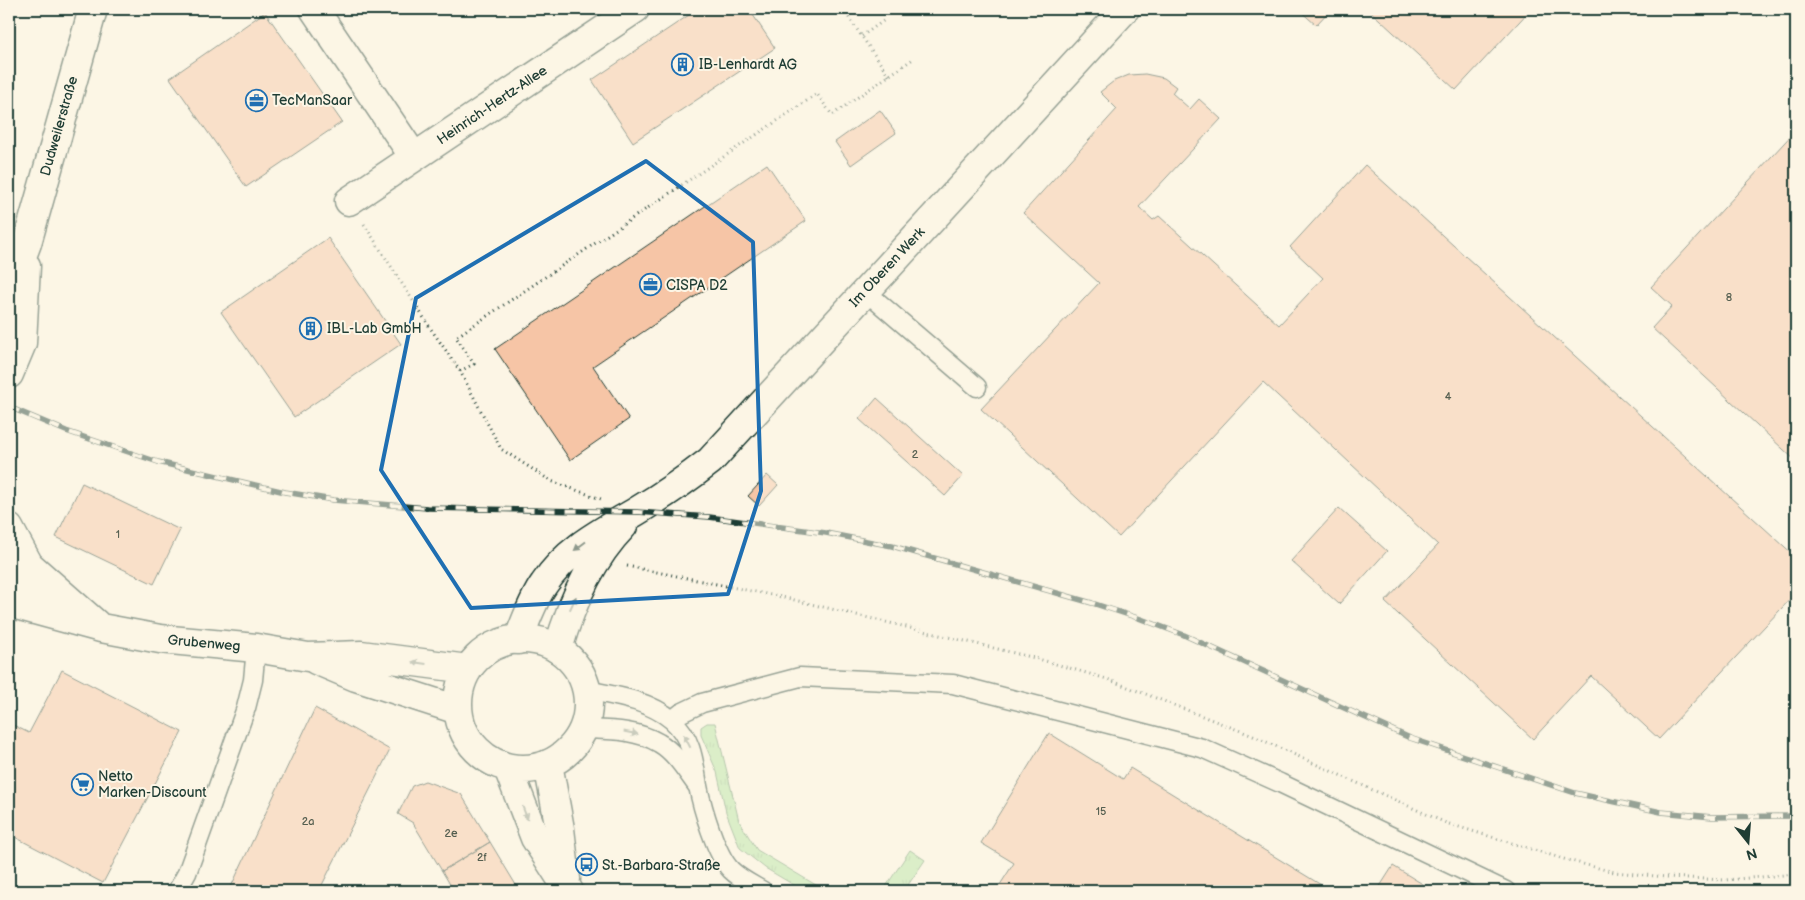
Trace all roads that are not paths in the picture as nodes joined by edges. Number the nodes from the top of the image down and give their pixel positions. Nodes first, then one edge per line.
1 (93, 9) edge
2 (314, 9) edge
3 (635, 9) edge
4 (1125, 9) edge
5 (414, 157) junction
6 (349, 200) road end
7 (27, 244) junction
8 (9, 291) edge
9 (865, 291) junction
10 (9, 374) edge
11 (977, 387) dead end
12 (637, 512) junction
13 (9, 528) edge
14 (9, 572) edge
15 (9, 603) edge
16 (101, 628) junction
17 (518, 640) junction
18 (256, 648) junction
19 (558, 649) junction
20 (308, 656) junction
21 (468, 670) junction
22 (586, 690) junction
23 (458, 710) junction
24 (672, 720) junction
25 (583, 729) junction
26 (548, 764) junction
27 (508, 768) junction
28 (698, 788) junction
29 (568, 888) edge
30 (177, 891) edge
31 (763, 891) edge
32 (1506, 891) edge

1 - 7 street, Dudweilerstraße
2 - 5 street
3 - 5 street, Heinrich-Hertz-Allee
4 - 9 street, Im Oberen Werk
5 - 6 street, Heinrich-Hertz-Allee
7 - 8 street, Dudweilerstraße
7 - 10 street, Dudweilerstraße
9 - 11 lane
9 - 12 street, Im Oberen Werk
12 -> 17 street, Im Oberen Werk
19 -> 12 street, Im Oberen Werk
13 - 16 street
14 - 16 street, Grubenweg
15 - 16 street, Grubenweg
16 - 18 street, Grubenweg
17 - 19 street
17 - 21 street
18 - 20 street, Grubenweg
18 - 30 lane
19 - 22 street
21 -> 20 street, Grubenweg
20 - 23 street, Grubenweg
21 - 23 street
22 - 24 lane
22 - 25 street
23 - 27 street
28 -> 24 lane
24 - 32 lane
25 - 26 street
25 -> 28 lane
26 - 27 street
26 - 29 street
27 -> 29 street
28 - 31 lane

